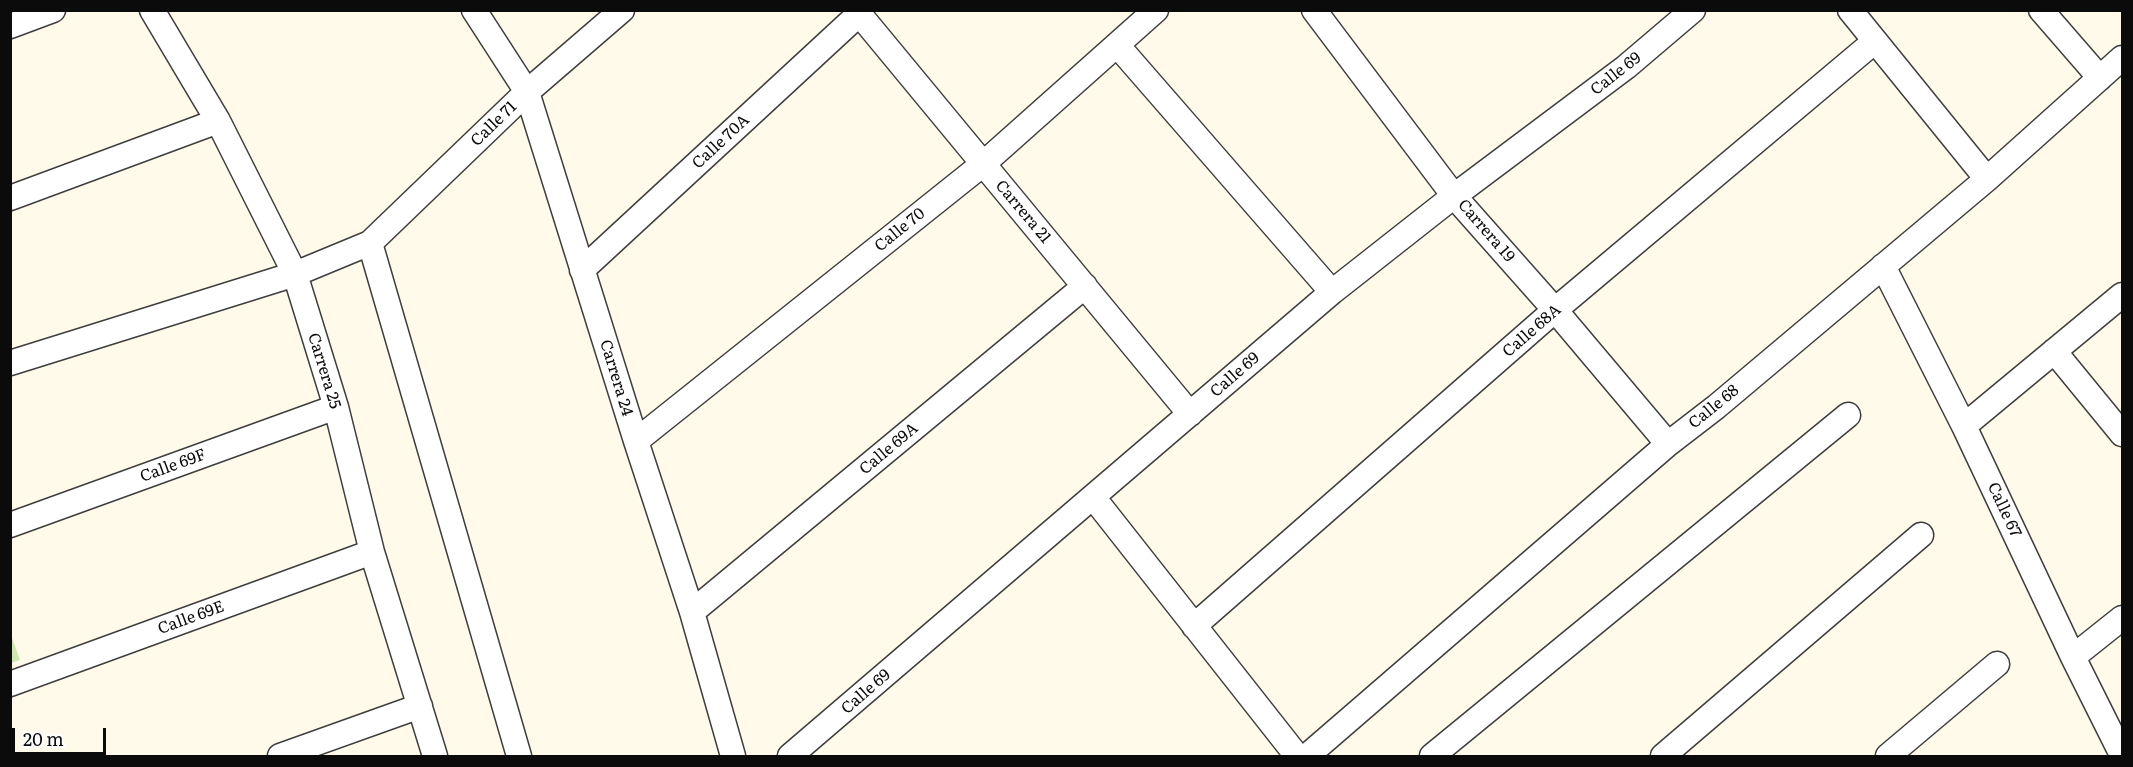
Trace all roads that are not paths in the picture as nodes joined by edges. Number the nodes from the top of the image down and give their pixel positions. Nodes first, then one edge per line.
1 (53, 10) edge
2 (152, 10) edge
3 (474, 10) edge
4 (622, 10) edge
5 (1156, 10) edge
6 (1693, 10) edge
7 (1850, 10) edge
8 (2041, 10) edge
9 (1316, 11) edge
10 (858, 12) edge
11 (10, 26) edge
12 (1875, 40) junction
13 (1117, 45) junction
14 (2122, 58) edge
15 (2100, 78) junction
16 (528, 92) junction
17 (218, 122) junction
18 (983, 164) junction
19 (1986, 179) junction
20 (1455, 196) junction
21 (10, 198) edge
22 (370, 243) junction
23 (1883, 266) junction
24 (582, 270) junction
25 (295, 274) junction
26 (1085, 286) junction
27 (1332, 292) junction
28 (2122, 295) edge
29 (1555, 310) junction
30 (2054, 351) junction
31 (10, 363) edge
32 (336, 407) junction
33 (1190, 414) junction
34 (1848, 415) dead end
35 (1964, 426) junction
36 (2122, 434) edge
37 (636, 441) junction
38 (1668, 444) junction
39 (1093, 497) junction
40 (10, 525) edge
41 (1921, 535) dead end
42 (372, 552) junction
43 (692, 612) junction
44 (2122, 618) edge
45 (1194, 626) junction
46 (2073, 657) junction
47 (1997, 664) dead end
48 (10, 684) edge
49 (420, 706) junction
50 (2122, 755) edge
51 (280, 756) edge
52 (435, 756) edge
53 (519, 756) edge
54 (734, 756) edge
55 (790, 756) edge
56 (1297, 756) edge
57 (1307, 756) edge
58 (1432, 756) edge
59 (1663, 756) edge
60 (1888, 756) edge

1 - 11 street
2 - 17 street, Carrera 25
3 - 16 street, Carrera 24
4 - 16 street, Calle 71
5 - 13 street, Calle 70
6 - 20 street, Calle 69
7 - 12 street
8 - 15 street
9 - 20 street, Carrera 19
10 - 18 street, Carrera 21
10 - 24 street, Calle 70A
12 - 19 street
12 - 29 street, Calle 68A
13 - 18 street, Calle 70
13 - 27 street
14 - 15 street, Calle 68
15 - 19 street, Calle 68
16 - 22 street, Calle 71
16 - 24 street, Carrera 24
17 - 21 street
17 - 25 street, Carrera 25
18 - 26 street, Carrera 21
18 - 37 street, Calle 70
19 - 23 street, Calle 68
20 - 27 street, Calle 69
20 - 29 street, Carrera 19
22 - 25 street
22 - 53 street
23 - 35 street, Calle 67
23 - 38 street, Calle 68
24 - 37 street, Carrera 24
25 - 31 street
25 - 32 street, Carrera 25
26 - 33 street, Carrera 21
26 - 43 street, Calle 69A
27 - 33 street, Calle 69
28 - 30 street
29 - 38 street, Carrera 19
29 - 45 street, Calle 68A
30 - 35 street
30 - 36 street
32 - 40 street, Calle 69F
32 - 42 street, Carrera 25
33 - 39 street, Calle 69
34 - 58 street
35 - 46 street, Calle 67
37 - 43 street, Carrera 24
38 - 57 street, Calle 68
39 - 45 street
39 - 55 street, Calle 69
41 - 59 street
42 - 48 street, Calle 69E
42 - 49 street, Carrera 25
43 - 54 street, Carrera 24
44 - 46 street
45 - 56 street
46 - 50 street, Calle 67
47 - 60 street
49 - 51 street
49 - 52 street, Carrera 25

